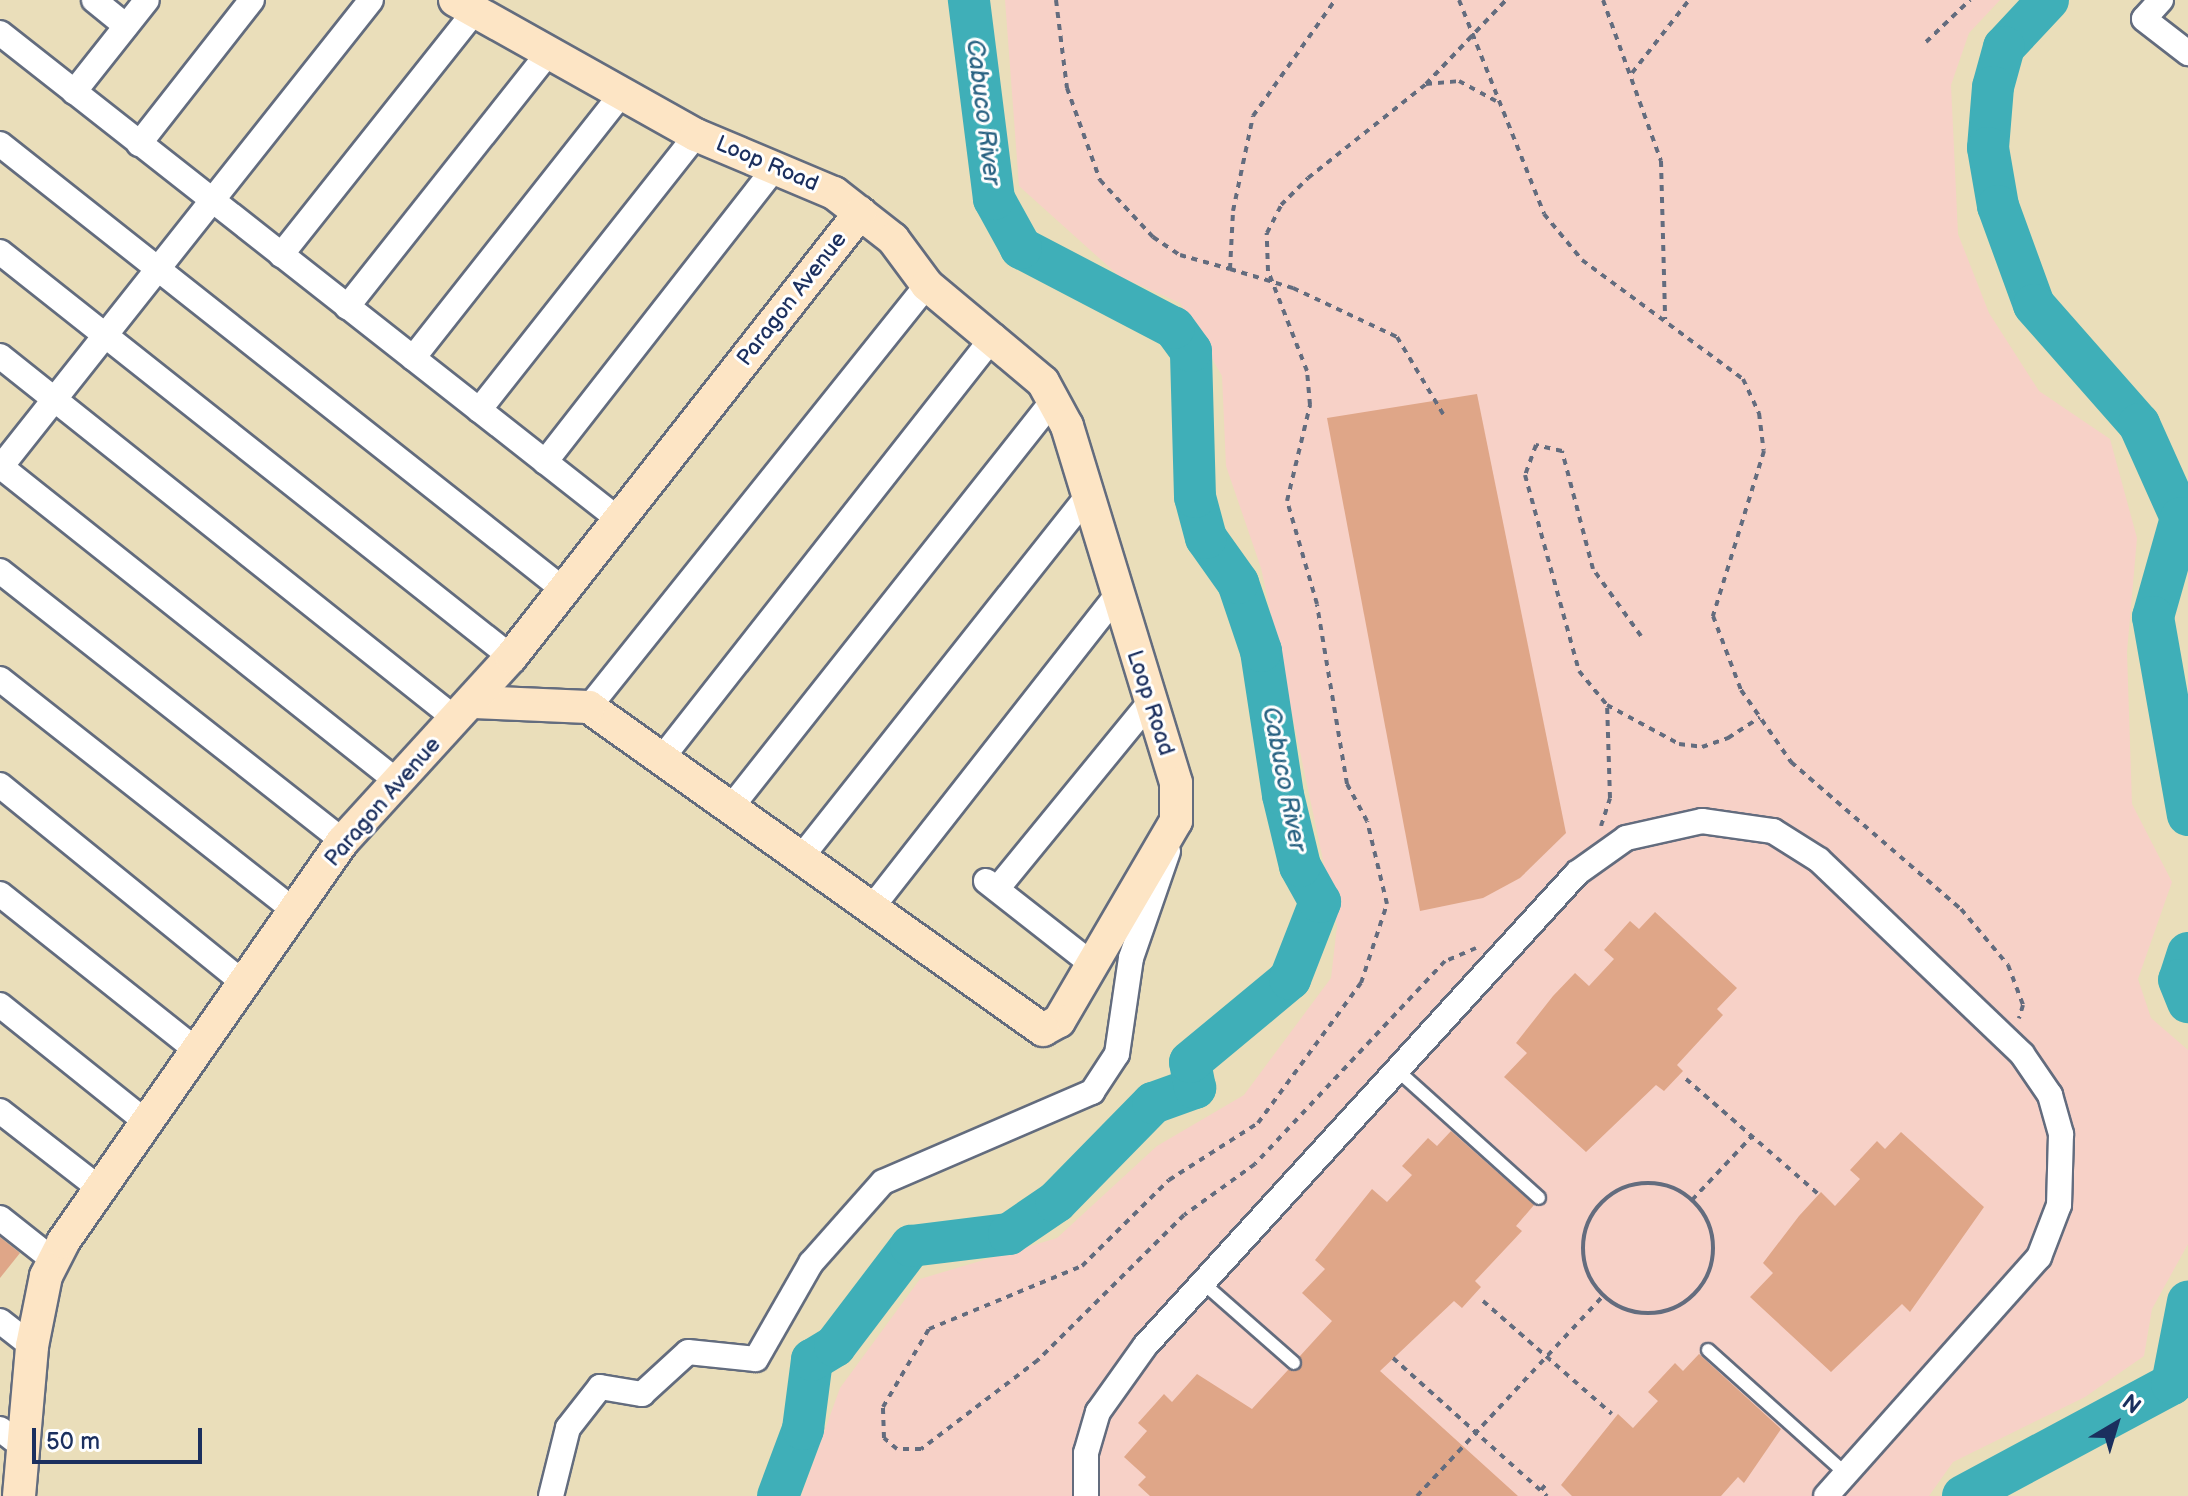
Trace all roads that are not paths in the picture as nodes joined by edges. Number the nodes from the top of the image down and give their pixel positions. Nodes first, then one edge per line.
1 (94, 0) edge
2 (147, 0) edge
3 (252, 0) edge
4 (371, 0) edge
5 (2161, 0) edge
6 (465, 5) edge
7 (126, 26) junction
8 (0, 33) edge
9 (550, 51) junction
10 (2188, 53) edge
11 (624, 91) junction
12 (74, 92) junction
13 (696, 135) junction
14 (0, 144) edge
15 (139, 144) junction
16 (776, 166) junction
17 (212, 201) junction
18 (860, 213) junction
19 (0, 252) edge
20 (281, 255) junction
21 (157, 269) junction
22 (927, 285) junction
23 (347, 307) junction
24 (105, 335) junction
25 (994, 336) junction
26 (0, 356) edge
27 (413, 358) junction
28 (1055, 398) junction
29 (54, 399) junction
30 (479, 410) junction
31 (545, 462) junction
32 (0, 467) edge
33 (1087, 497) junction
34 (618, 519) junction
35 (0, 571) edge
36 (564, 590) junction
37 (1116, 596) junction
38 (511, 657) junction
39 (0, 679) edge
40 (1150, 702) junction
41 (589, 707) junction
42 (465, 711) junction
43 (662, 758) junction
44 (398, 782) junction
45 (0, 785) edge
46 (732, 806) junction
47 (1176, 821) junction
48 (343, 841) junction
49 (803, 855) junction
50 (0, 894) edge
51 (874, 905) junction
52 (295, 911) junction
53 (1088, 961) junction
54 (245, 984) junction
55 (0, 1005) edge
56 (196, 1050) junction
57 (1397, 1070) junction
58 (0, 1111) edge
59 (146, 1122) junction
60 (99, 1188) junction
61 (1539, 1198) dead end
62 (0, 1218) edge
63 (52, 1259) junction
64 (1203, 1283) junction
65 (0, 1321) edge
66 (32, 1346) junction
67 (1708, 1350) dead end
68 (1294, 1363) dead end
69 (12, 1438) edge
70 (1846, 1474) junction
71 (19, 1496) edge
72 (551, 1496) edge
73 (1086, 1496) edge
74 (1826, 1496) edge

1 - 7 street
2 - 7 street
3 - 15 street
4 - 17 street
5 - 10 street
6 - 9 street, Loop Road
6 - 20 street
7 - 12 street
8 - 12 street
9 - 11 street, Loop Road
9 - 23 street
11 - 13 street, Loop Road
11 - 27 street
12 - 15 street
13 - 16 street, Loop Road
13 - 30 street
14 - 21 street
15 - 17 street
16 - 18 street, Loop Road
16 - 31 street
17 - 20 street
17 - 21 street
18 - 22 street, Loop Road
18 - 34 street, Paragon Avenue
19 - 24 street
20 - 23 street
21 - 24 street
21 - 36 street
22 - 25 street, Loop Road
22 - 41 street
23 - 27 street
24 - 29 street
24 - 38 street
25 - 28 street, Loop Road
25 - 43 street
26 - 29 street
27 - 30 street
28 - 33 street, Loop Road
28 - 46 street
29 - 32 street
29 - 42 street
30 - 31 street
31 - 34 street
32 - 44 street
33 - 37 street, Loop Road
33 - 49 street
34 - 36 street, Paragon Avenue
35 - 48 street
36 - 38 street, Paragon Avenue
37 - 40 street, Loop Road
37 - 51 street
38 - 42 street, Paragon Avenue
39 - 52 street
40 - 47 street, Loop Road
40 - 53 street
41 - 42 street
41 - 43 street
42 - 44 street, Paragon Avenue
43 - 46 street
44 - 48 street, Paragon Avenue
45 - 54 street
46 - 49 street
47 - 53 street
47 - 72 street
48 - 52 street, Paragon Avenue
49 - 51 street
50 - 56 street
51 - 53 street
52 - 54 street, Paragon Avenue
54 - 56 street, Paragon Avenue
55 - 59 street
56 - 59 street, Paragon Avenue
57 - 61 lane
57 - 64 street
57 - 70 street
58 - 60 street
59 - 60 street, Paragon Avenue
60 - 63 street, Paragon Avenue
62 - 63 street
63 - 66 street, Paragon Avenue
64 - 68 lane
64 - 73 street
65 - 66 street
66 - 69 street, Paragon Avenue
67 - 70 lane
69 - 71 street, Paragon Avenue
70 - 74 street

